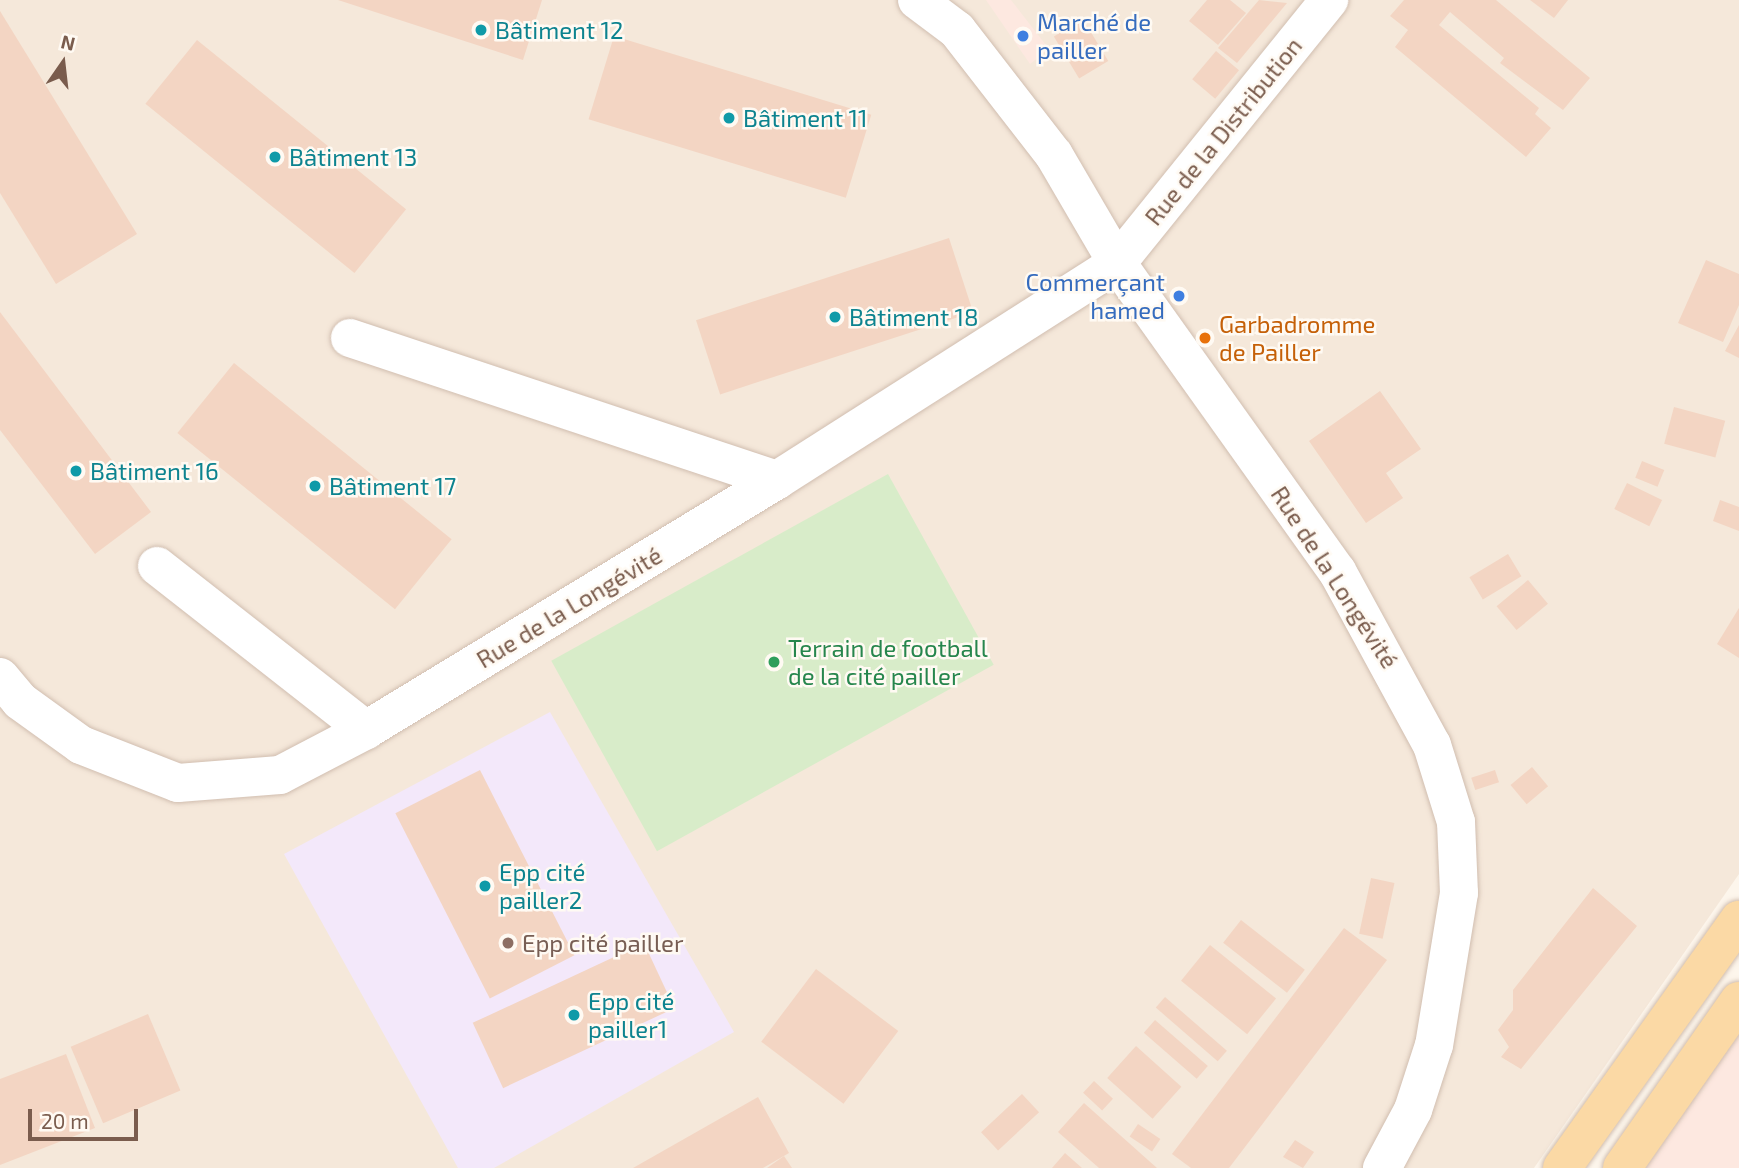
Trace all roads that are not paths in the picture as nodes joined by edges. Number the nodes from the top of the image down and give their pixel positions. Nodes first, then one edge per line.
1 (917, 0) edge
2 (1329, 0) edge
3 (1117, 263) junction
4 (350, 338) dead end
5 (777, 480) junction
6 (157, 566) dead end
7 (0, 677) edge
8 (366, 730) junction
9 (1739, 920) edge
10 (1739, 1001) edge
11 (1382, 1168) edge
12 (1562, 1168) edge
13 (1622, 1168) edge

1 - 3 street, Rue de la Longévité
2 - 3 street, Rue de la Distribution
3 - 5 street, Rue de la Longévité
3 - 11 street, Rue de la Longévité
4 - 5 street
5 - 8 street, Rue de la Longévité
6 - 8 street
7 - 8 street, Rue de la Longévité
9 - 12 main road
10 - 13 main road

